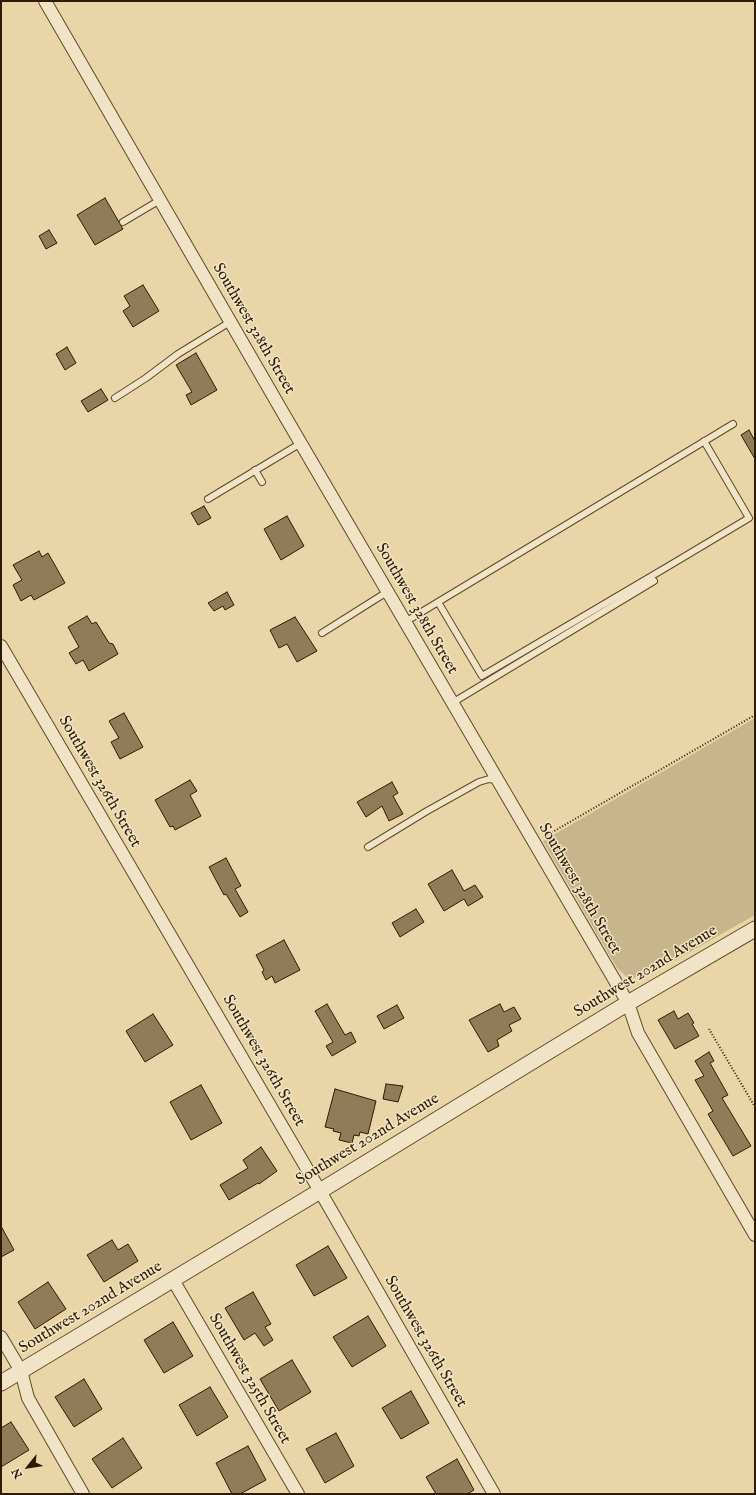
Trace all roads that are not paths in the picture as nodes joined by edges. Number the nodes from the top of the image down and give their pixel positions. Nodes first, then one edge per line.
1 (45, 1) edge
2 (160, 200) junction
3 (124, 222) dead end
4 (230, 322) junction
5 (115, 398) dead end
6 (733, 424) dead end
7 (704, 441) junction
8 (300, 443) junction
9 (255, 470) junction
10 (262, 482) dead end
11 (208, 498) dead end
12 (654, 581) dead end
13 (387, 592) junction
14 (438, 602) junction
15 (405, 622) junction
16 (322, 633) dead end
17 (1, 646) edge
18 (452, 703) junction
19 (497, 780) junction
20 (368, 847) dead end
21 (755, 929) edge
22 (628, 1003) junction
23 (320, 1191) junction
24 (755, 1236) edge
25 (173, 1280) junction
26 (1, 1337) edge
27 (21, 1371) junction
28 (1, 1383) edge
29 (84, 1494) edge
30 (298, 1494) edge
31 (494, 1494) edge

1 - 2 street, Southwest 328th Street
2 - 3 lane
2 - 4 street, Southwest 328th Street
4 - 5 lane
4 - 8 street, Southwest 328th Street
6 - 7 lane
7 - 14 lane
7 - 14 lane
8 - 9 lane
8 - 13 street, Southwest 328th Street
9 - 10 lane
9 - 11 lane
12 - 18 lane
13 - 15 street, Southwest 328th Street
13 - 16 lane
14 - 15 lane
15 - 18 street, Southwest 328th Street
17 - 23 street, Southwest 326th Street
18 - 19 street, Southwest 328th Street
19 - 20 lane
19 - 22 street, Southwest 328th Street
21 - 22 street, Southwest 202nd Avenue
22 - 23 street, Southwest 202nd Avenue
22 - 24 street, Southwest 328th Street
23 - 25 street, Southwest 202nd Avenue
23 - 31 street, Southwest 326th Street
25 - 27 street, Southwest 202nd Avenue
25 - 30 street, Southwest 325th Street
26 - 27 street
27 - 28 street, Southwest 202nd Avenue
27 - 29 street

